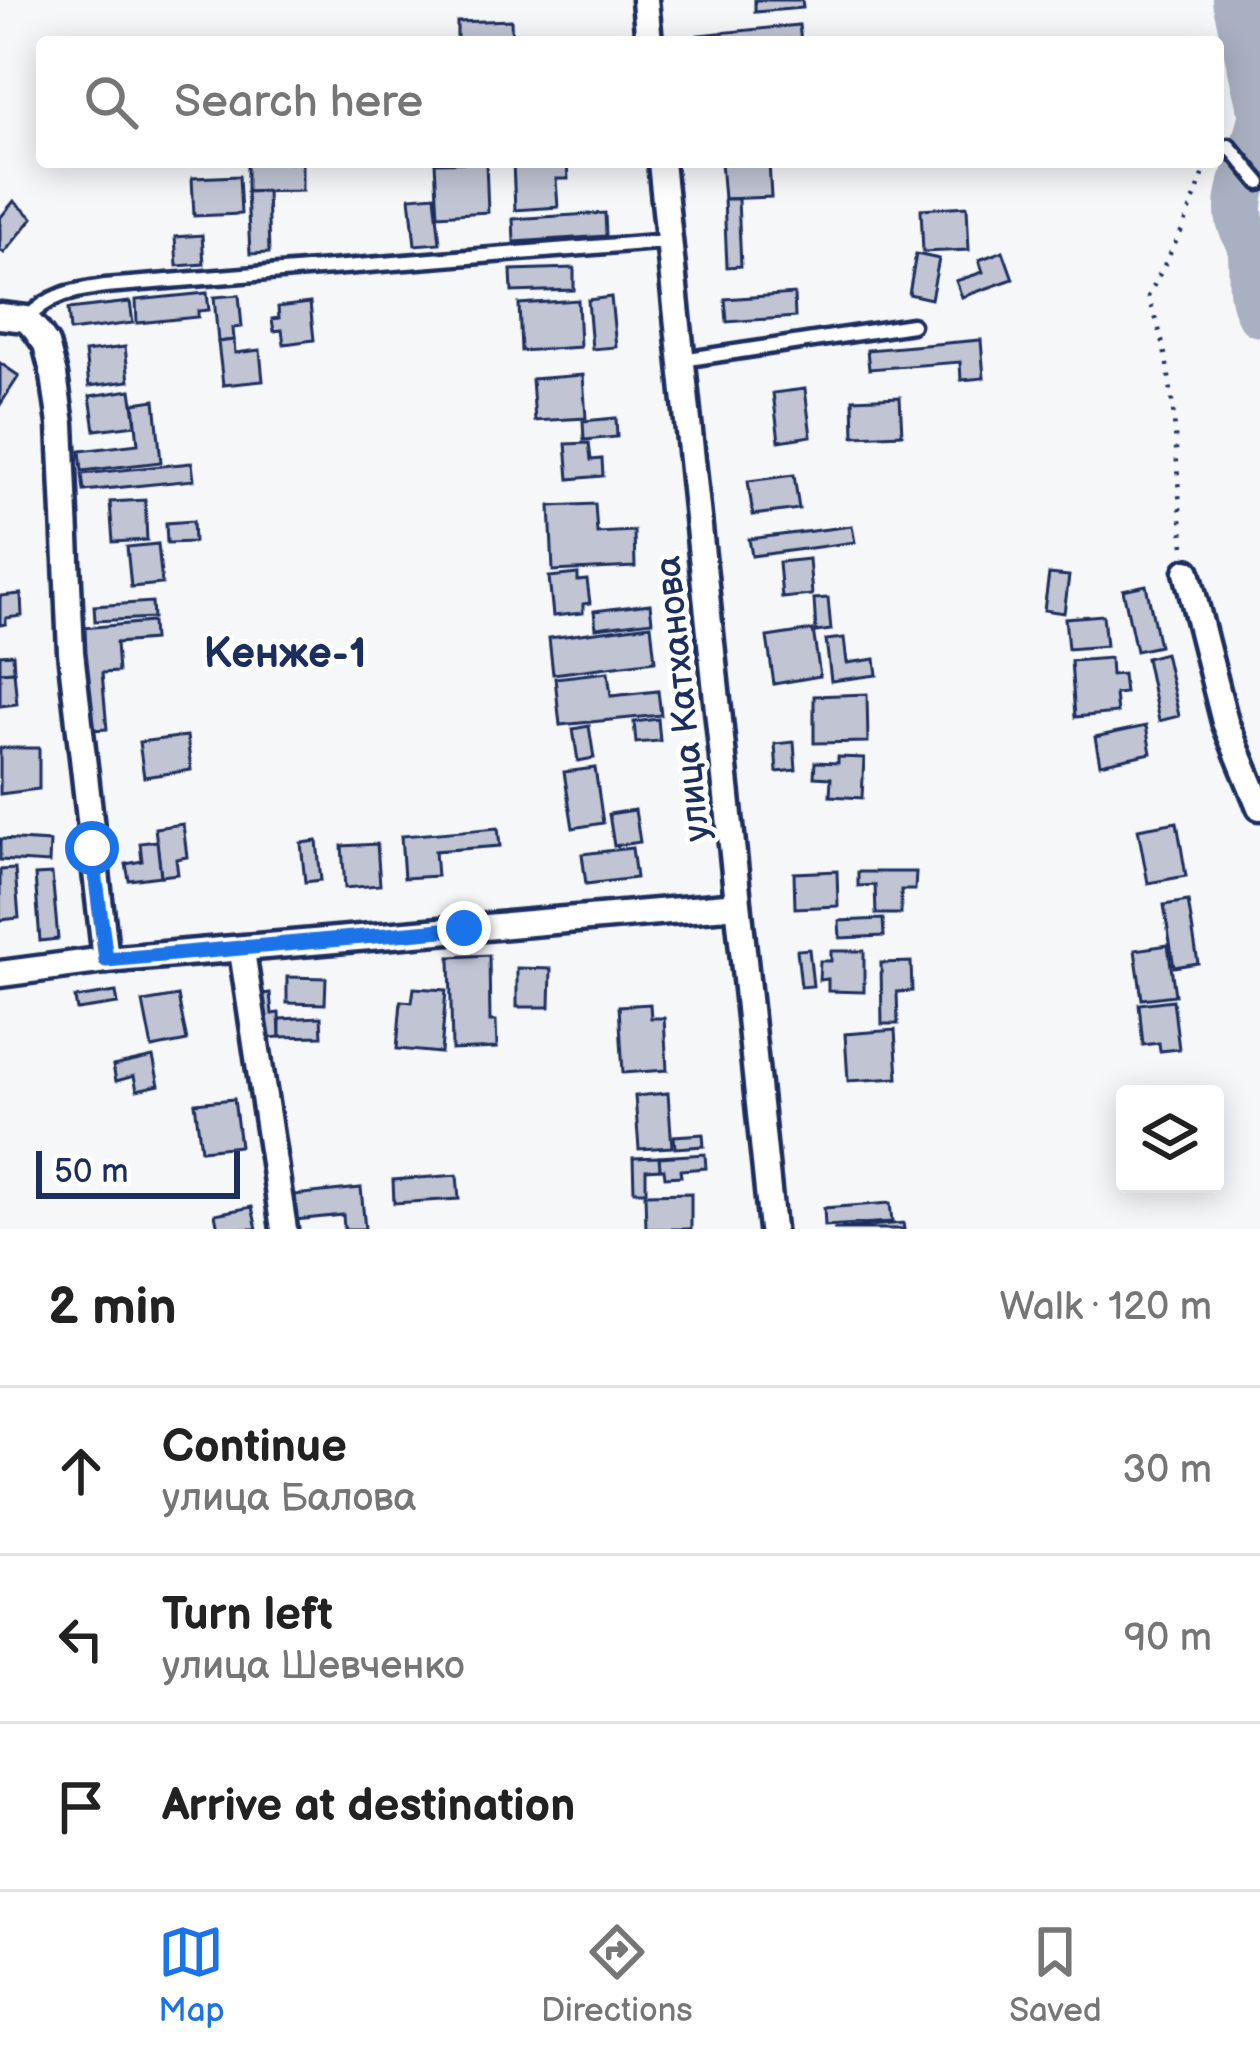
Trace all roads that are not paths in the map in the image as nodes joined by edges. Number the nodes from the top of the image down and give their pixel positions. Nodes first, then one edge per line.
1 (645, 0) edge
2 (648, 36) edge
3 (1229, 146) dead end
4 (662, 168) edge
5 (1260, 183) edge
6 (669, 241) junction
7 (0, 316) edge
8 (26, 319) junction
9 (912, 325) dead end
10 (682, 360) junction
11 (1187, 572) road end
12 (1260, 807) edge
13 (738, 904) junction
14 (242, 951) junction
15 (106, 960) junction
16 (0, 974) edge
17 (284, 1229) edge
18 (772, 1229) edge

1 - 2 street
3 - 5 lane
4 - 6 street, улица Катханова
6 - 8 lane
6 - 10 street, улица Катханова
7 - 8 street
8 - 15 street
9 - 10 lane
10 - 13 street, улица Катханова
11 - 12 street
13 - 14 street
13 - 18 street, улица Катханова
14 - 15 street
14 - 17 street
15 - 16 street

